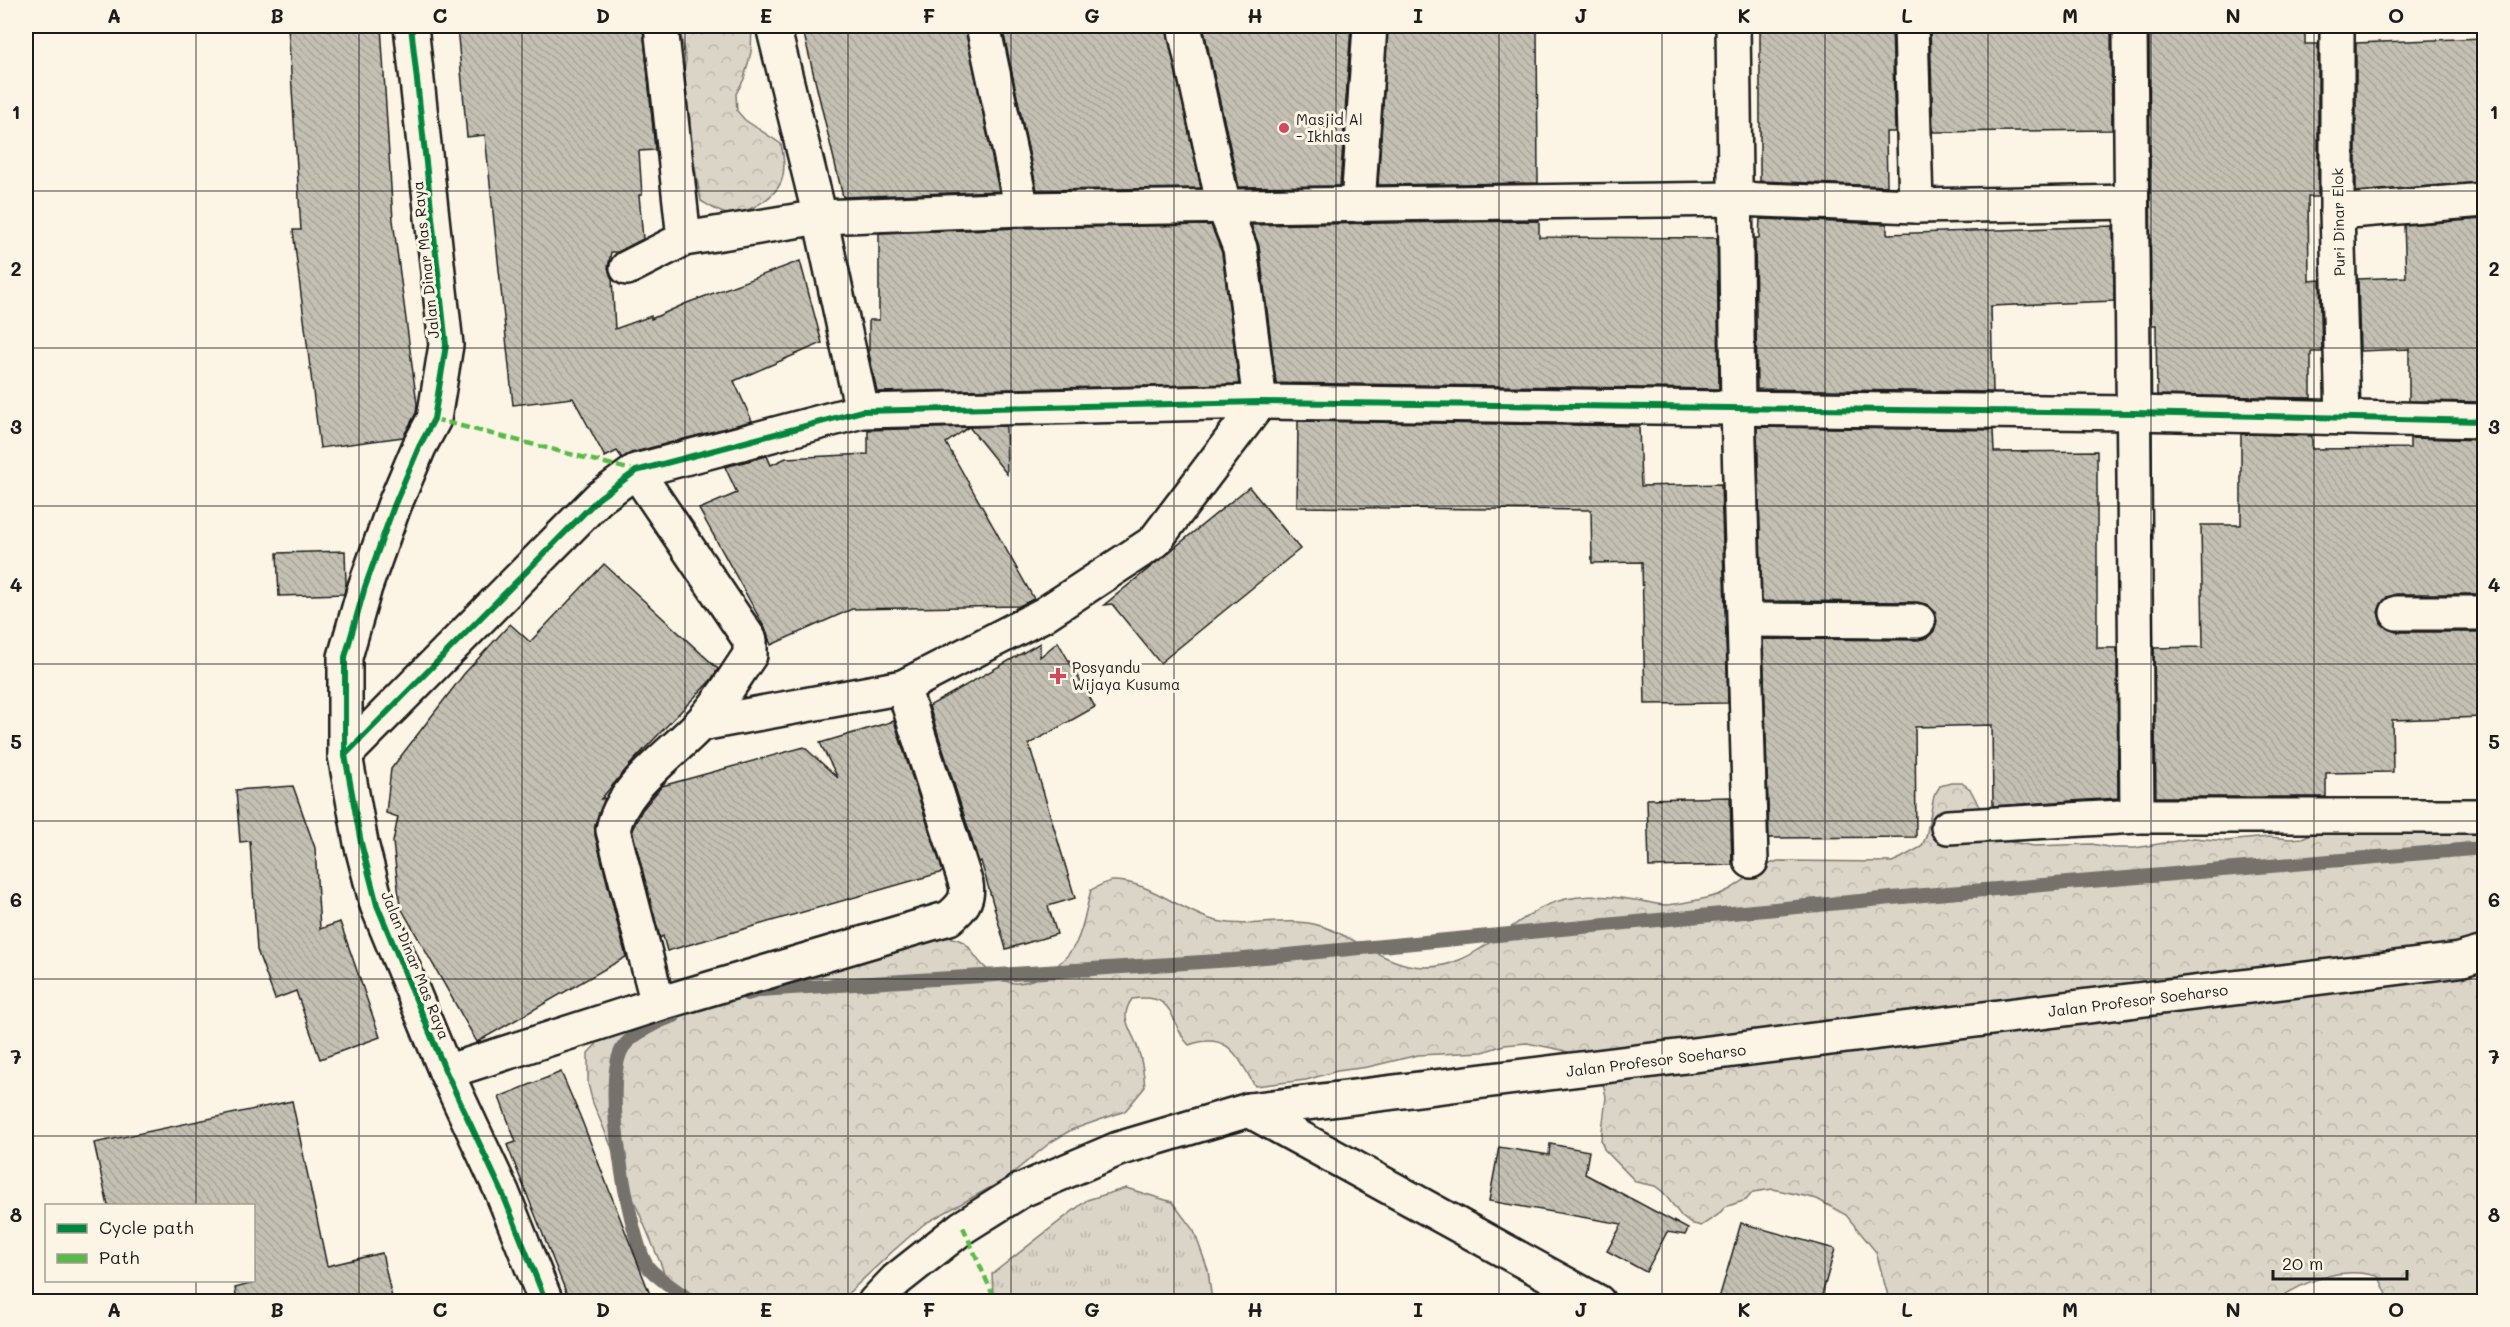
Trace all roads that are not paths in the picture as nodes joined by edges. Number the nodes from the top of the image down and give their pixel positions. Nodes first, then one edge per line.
1 (411, 26) edge
2 (661, 26) edge
3 (773, 26) edge
4 (983, 26) edge
5 (1184, 26) edge
6 (1370, 26) edge
7 (1733, 26) edge
8 (1911, 26) edge
9 (2130, 26) edge
10 (2337, 26) edge
11 (1736, 199) junction
12 (2484, 200) edge
13 (2131, 202) junction
14 (1358, 205) junction
15 (1916, 206) junction
16 (1224, 207) junction
17 (1022, 209) junction
18 (2337, 212) junction
19 (820, 217) junction
20 (684, 239) junction
21 (627, 268) dead end
22 (1260, 402) junction
23 (1738, 408) junction
24 (862, 411) junction
25 (2134, 413) junction
26 (2343, 418) junction
27 (2484, 421) edge
28 (636, 471) junction
29 (2484, 613) edge
30 (2397, 614) dead end
31 (1744, 620) junction
32 (1918, 621) dead end
33 (903, 687) junction
34 (701, 724) junction
35 (345, 755) junction
36 (2137, 816) junction
37 (2484, 816) edge
38 (1948, 827) dead end
39 (1751, 861) dead end
40 (2484, 953) edge
41 (658, 1004) junction
42 (446, 1072) junction
43 (1250, 1110) junction
44 (546, 1302) edge
45 (875, 1302) edge
46 (1598, 1302) edge

1 - 35 street, Jalan Dinar Mas Raya
2 - 20 street
3 - 19 street
4 - 17 street
5 - 16 street
6 - 14 street
7 - 11 street
8 - 15 street
9 - 13 street
10 - 18 street, Puri Dinar Elok
11 - 14 street
11 - 15 street
11 - 23 street
12 - 18 street
13 - 15 street
13 - 25 street
14 - 16 street
16 - 17 street
16 - 22 street
17 - 19 street
18 - 26 street, Puri Dinar Elok
19 - 20 street
19 - 24 street
20 - 21 street
22 - 23 street
22 - 24 street
22 - 33 street
23 - 25 street
23 - 31 street
24 - 28 street
25 - 26 street
25 - 36 street
26 - 27 street
28 - 34 street
28 - 35 street
29 - 30 street
31 - 32 street
31 - 39 street
33 - 34 street
33 - 41 street
34 - 41 street
35 - 42 street, Jalan Dinar Mas Raya
36 - 37 street
36 - 38 street
40 - 43 street, Jalan Profesor Soeharso
41 - 42 street
42 - 44 street, Jalan Dinar Mas Raya
43 - 45 street, Jalan Profesor Soeharso
43 - 46 street

